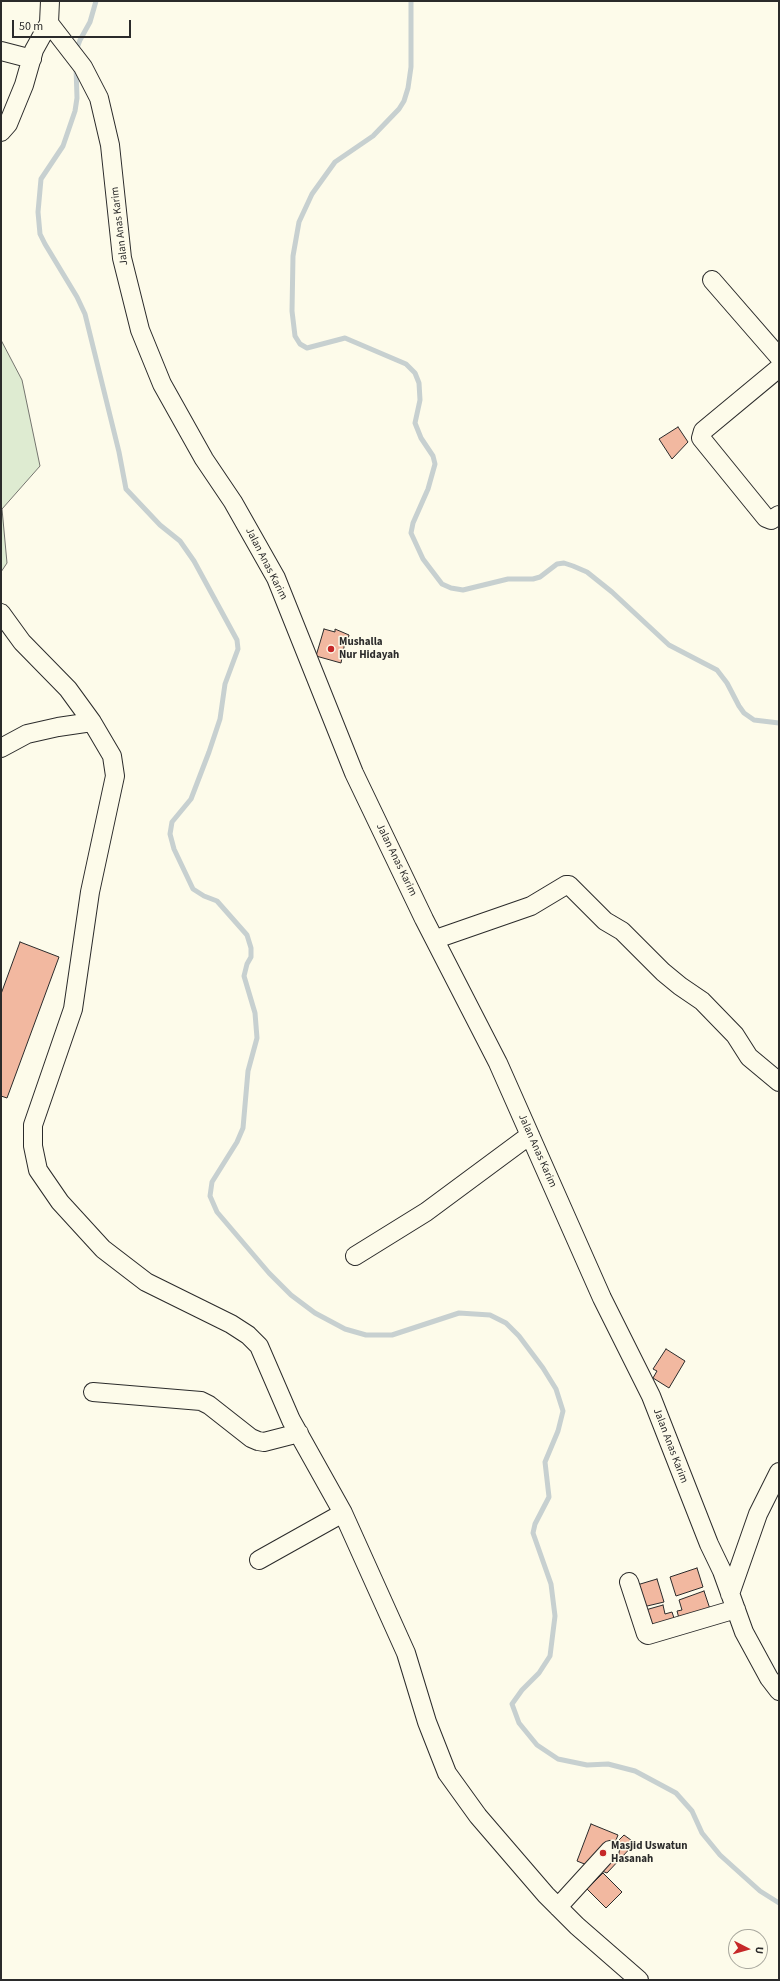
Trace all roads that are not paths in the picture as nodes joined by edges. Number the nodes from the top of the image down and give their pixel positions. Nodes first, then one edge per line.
1 (50, 1) edge
2 (49, 23) junction
3 (1, 51) edge
4 (32, 60) junction
5 (1, 132) edge
6 (712, 280) dead end
7 (779, 357) edge
8 (779, 368) edge
9 (779, 515) edge
10 (2, 616) edge
11 (92, 722) junction
12 (1, 748) edge
13 (436, 938) junction
14 (779, 1082) edge
15 (530, 1135) junction
16 (355, 1256) dead end
17 (93, 1392) dead end
18 (299, 1433) junction
19 (779, 1472) edge
20 (343, 1513) junction
21 (259, 1560) dead end
22 (629, 1582) dead end
23 (733, 1601) junction
24 (779, 1691) edge
25 (610, 1850) dead end
26 (558, 1907) junction
27 (639, 1980) edge

1 - 2 street
2 - 4 street
2 - 13 street, Jalan Anas Karim
3 - 4 street
4 - 5 street
6 - 7 street
8 - 9 street
10 - 11 street
11 - 12 street
11 - 18 street
13 - 14 street
13 - 15 street, Jalan Anas Karim
15 - 16 street
15 - 23 street, Jalan Anas Karim
17 - 18 street
18 - 20 street
19 - 23 street
20 - 21 street
20 - 26 street
22 - 23 street
23 - 24 street, Jalan Anas Karim
25 - 26 street
26 - 27 street

